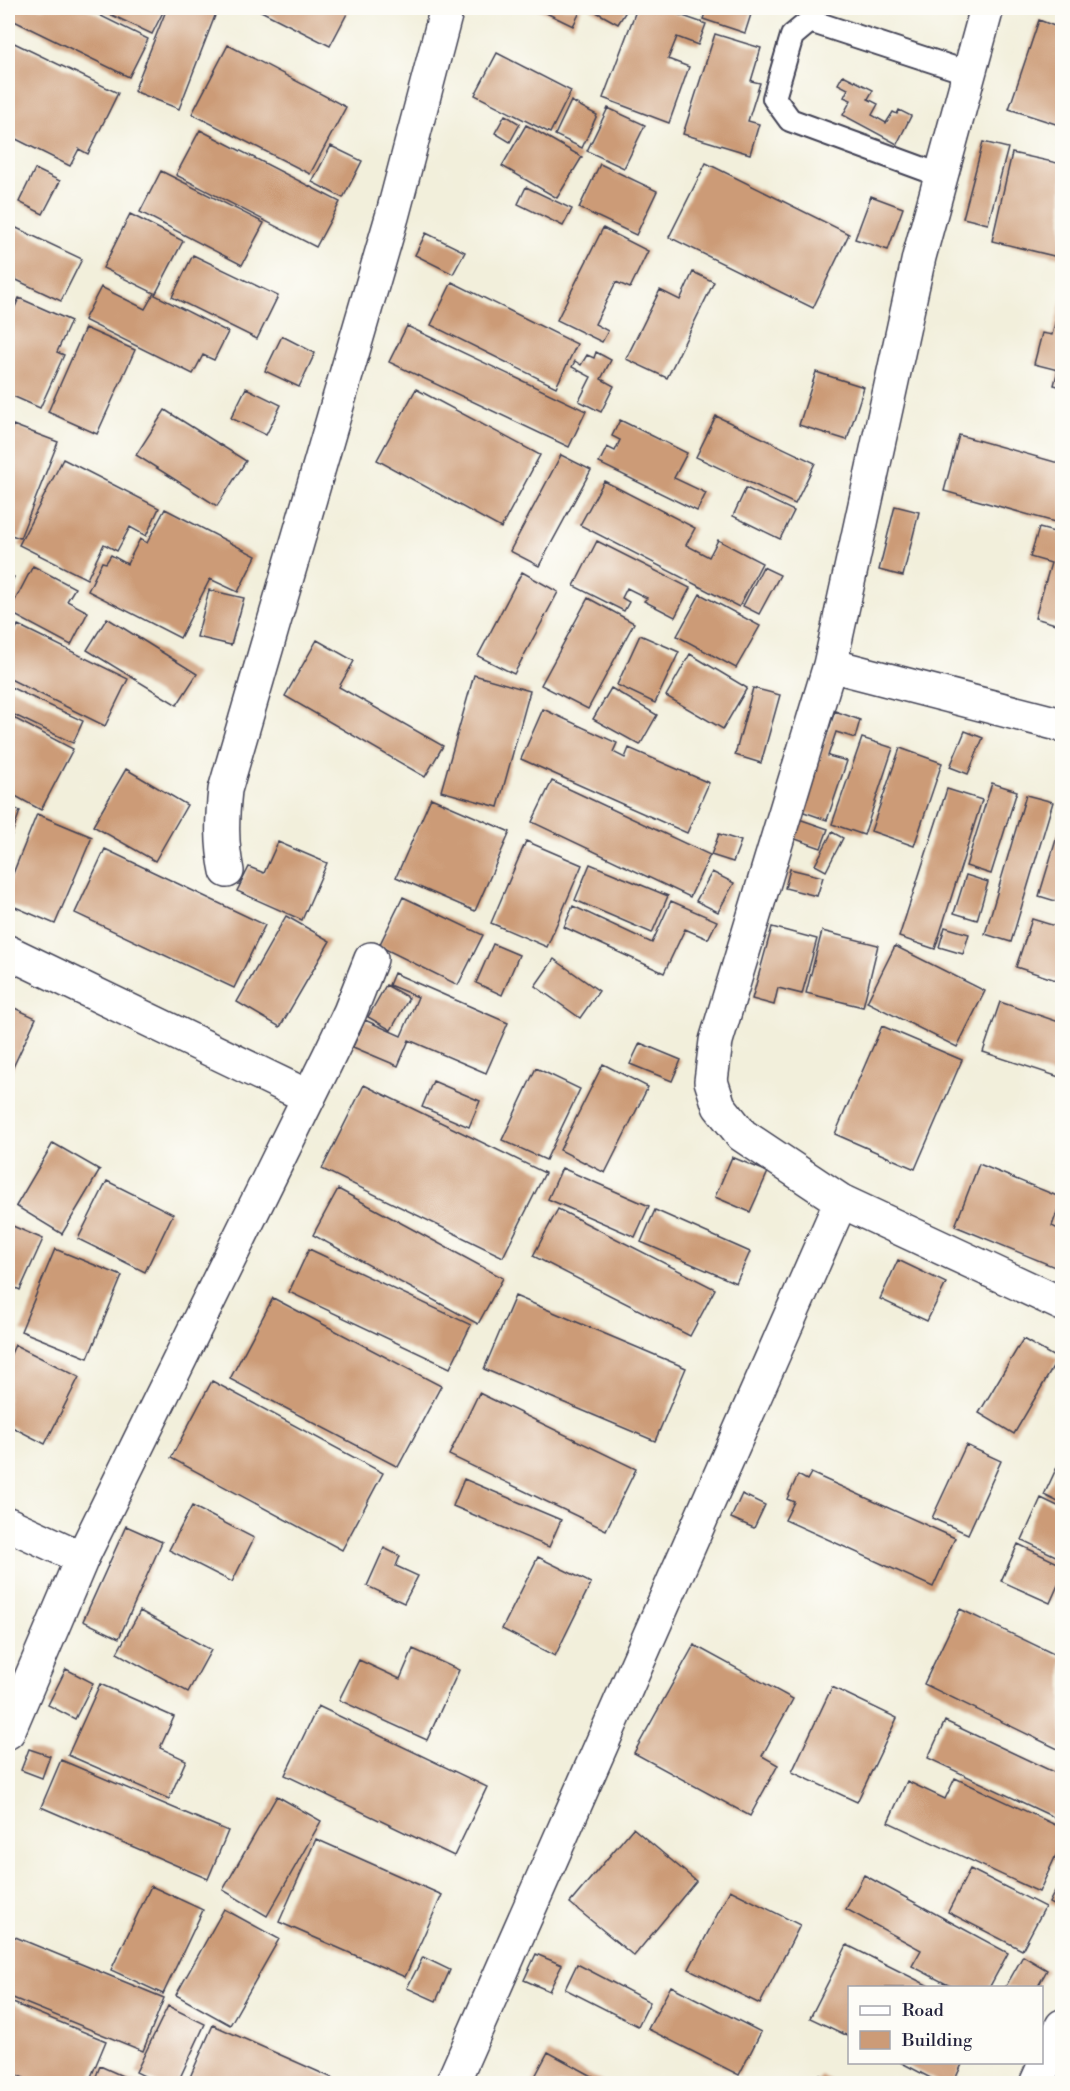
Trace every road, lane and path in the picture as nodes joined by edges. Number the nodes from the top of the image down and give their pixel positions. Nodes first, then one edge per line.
1 (447, 8) edge
2 (987, 8) edge
3 (969, 73) junction
4 (940, 175) junction
5 (830, 665) junction
6 (1062, 725) edge
7 (226, 871) dead end
8 (8, 952) edge
9 (371, 959) dead end
10 (309, 1097) junction
11 (841, 1201) junction
12 (1062, 1304) edge
13 (8, 1524) edge
14 (82, 1558) junction
15 (8, 1732) edge
16 (1062, 2026) edge
17 (452, 2084) edge
18 (1036, 2084) edge

1 - 7 street
2 - 3 street
3 - 4 street
3 - 4 lane
4 - 5 street
5 - 6 street
5 - 11 street
8 - 10 street
9 - 10 street
10 - 14 street
11 - 12 street
11 - 17 street
13 - 14 street
14 - 15 street
16 - 18 street

